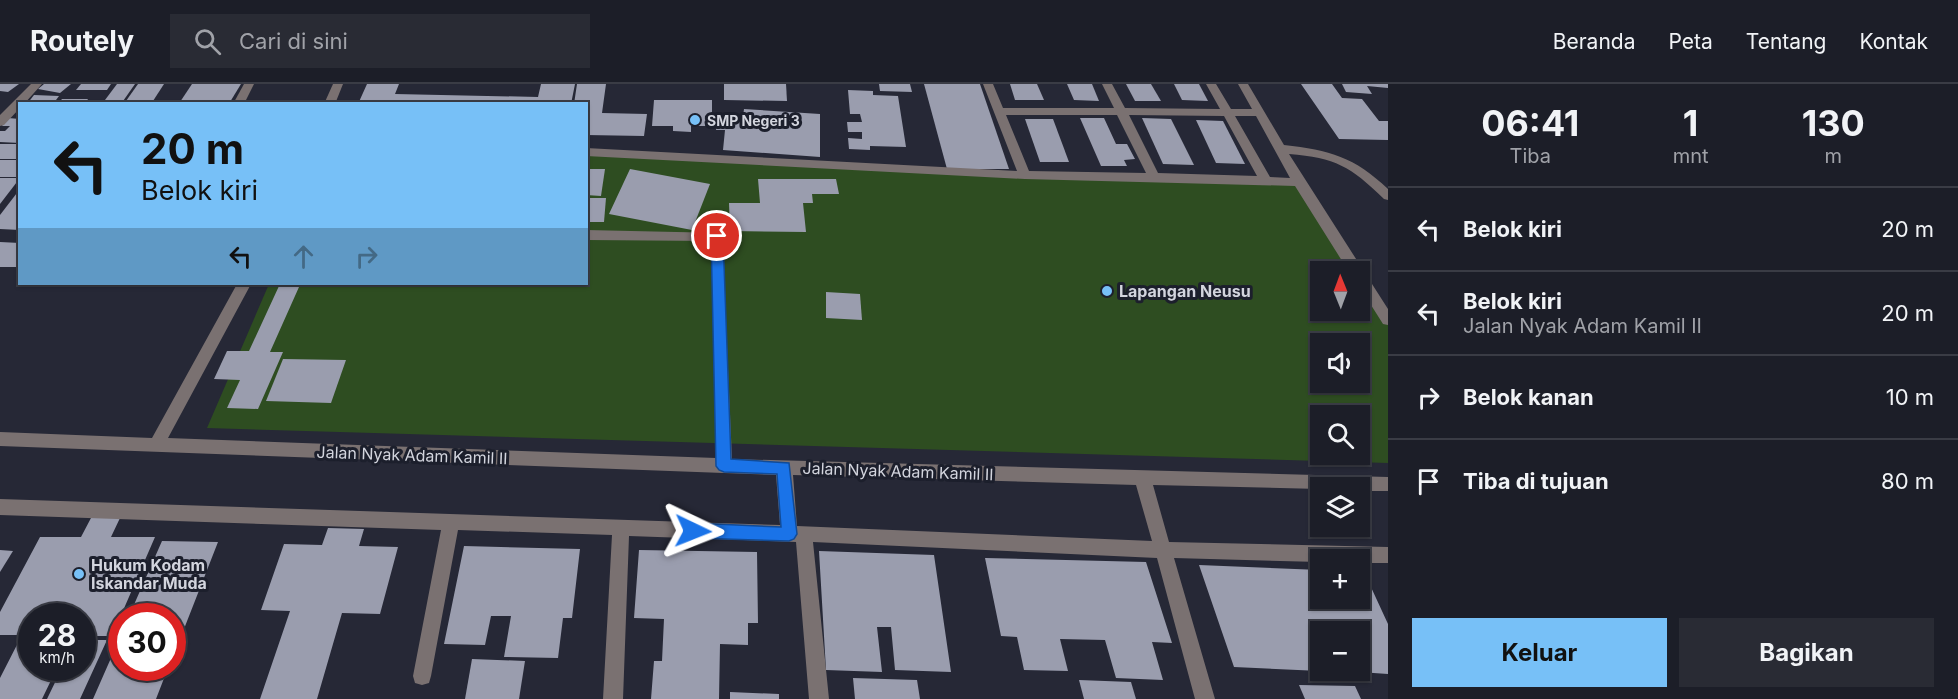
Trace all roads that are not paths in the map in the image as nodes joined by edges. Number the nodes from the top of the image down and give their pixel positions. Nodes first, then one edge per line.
1 (37, 84) edge
2 (249, 84) edge
3 (338, 84) edge
4 (988, 84) edge
5 (1107, 84) edge
6 (1211, 84) edge
7 (1243, 84) edge
8 (19, 102) edge
9 (239, 102) edge
10 (330, 102) edge
11 (18, 104) edge
12 (998, 111) junction
13 (1120, 112) junction
14 (1228, 113) junction
15 (1259, 113) junction
16 (0, 122) edge
17 (1281, 148) junction
18 (588, 152) edge
19 (1025, 175) junction
20 (1155, 177) junction
21 (1266, 181) junction
22 (1299, 182) junction
23 (1388, 196) edge
24 (588, 235) edge
25 (1349, 261) edge
26 (243, 285) edge
27 (1370, 292) edge
28 (1388, 320) edge
29 (0, 439) edge
30 (156, 446) junction
31 (724, 466) junction
32 (784, 468) junction
33 (1143, 479) junction
34 (1388, 484) edge
35 (0, 507) edge
36 (451, 522) junction
37 (621, 528) junction
38 (797, 534) junction
39 (1164, 550) junction
40 (1388, 555) edge
41 (422, 676) dead end
42 (613, 699) edge
43 (819, 699) edge
44 (1205, 699) edge

1 - 8 street
2 - 9 street
3 - 10 street
4 - 12 street
5 - 13 street
6 - 14 street
7 - 15 street
11 - 16 street
12 - 13 street
12 - 19 street
13 - 14 street
13 - 20 street
14 - 15 street
14 - 21 street
15 - 17 street
17 - 22 street
17 - 23 street
18 - 19 street
19 - 20 street
20 - 21 street
21 - 22 street
22 - 25 street
24 - 31 street
26 - 30 street
27 - 28 street
29 - 30 street, Jalan Nyak Adam Kamil II
30 - 31 street, Jalan Nyak Adam Kamil II
31 - 32 street, Jalan Nyak Adam Kamil II
32 - 33 street, Jalan Nyak Adam Kamil II
32 - 38 street
33 - 34 street, Jalan Nyak Adam Kamil II
33 - 39 street
35 - 36 street
36 - 37 street
36 - 41 street
37 - 38 street
37 - 42 street
38 - 39 street
38 - 43 street
39 - 40 street
39 - 44 street

